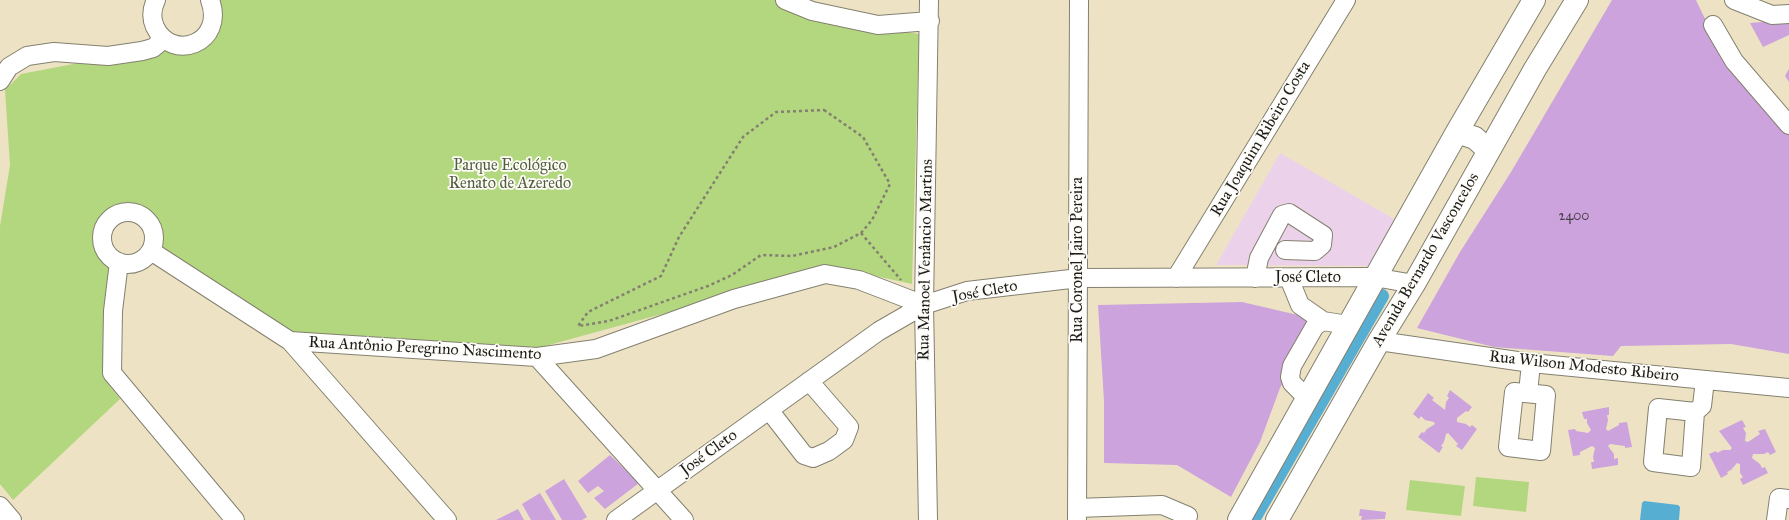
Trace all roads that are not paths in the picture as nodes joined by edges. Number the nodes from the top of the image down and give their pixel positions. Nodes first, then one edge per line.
1 (156, 0) edge
2 (210, 0) edge
3 (785, 0) edge
4 (929, 0) edge
5 (1079, 0) edge
6 (1346, 0) edge
7 (1534, 0) edge
8 (1560, 0) edge
9 (1577, 0) edge
10 (1734, 0) edge
11 (1789, 14) edge
12 (930, 22) junction
13 (1713, 25) dead end
14 (164, 39) junction
15 (1535, 69) junction
16 (0, 81) edge
17 (1789, 125) edge
18 (1457, 132) junction
19 (1489, 151) junction
20 (1285, 250) dead end
21 (151, 251) junction
22 (120, 262) junction
23 (1374, 277) junction
24 (1079, 278) junction
25 (1176, 278) junction
26 (1255, 278) junction
27 (1289, 278) junction
28 (1414, 284) junction
29 (924, 305) junction
30 (1323, 321) junction
31 (1348, 325) junction
32 (290, 341) junction
33 (1379, 342) junction
34 (537, 357) junction
35 (1531, 363) junction
36 (1705, 380) junction
37 (809, 381) junction
38 (1789, 388) edge
39 (1528, 393) dead end
40 (1307, 398) junction
41 (769, 410) junction
42 (1695, 412) dead end
43 (657, 491) junction
44 (1789, 499) edge
45 (0, 506) edge
46 (1077, 514) edge
47 (1188, 516) dead end
48 (12, 520) edge
49 (235, 520) edge
50 (448, 520) edge
51 (616, 520) edge
52 (684, 520) edge
53 (928, 520) edge
54 (1239, 520) edge
55 (1277, 520) edge
56 (1776, 520) edge

1 - 14 street
2 - 14 street
3 - 12 street
4 - 12 street, Rua Manoel Venâncio Martins
5 - 24 street, Rua Coronel Jairo Pereira
6 - 25 street, Rua Joaquim Ribeiro Costa
7 - 18 main road
8 - 15 main road
9 - 15 main road, Avenida Bernardo Vasconcelos
10 - 11 street
12 - 29 street, Rua Manoel Venâncio Martins
13 - 17 street
14 - 16 street
15 - 19 main road, Avenida Bernardo Vasconcelos
18 - 19 main road
18 - 23 main road
19 - 28 main road, Avenida Bernardo Vasconcelos
20 - 26 street
21 - 22 street
21 - 22 street
21 - 32 street, Rua Antônio Peregrino Nascimento
22 - 49 street
23 - 27 street, José Cleto
23 - 28 street, José Cleto
23 - 31 main road
24 - 25 street, José Cleto
24 - 29 street, José Cleto
24 - 46 street, Rua Coronel Jairo Pereira
25 - 26 street, José Cleto
26 - 27 street, José Cleto
27 - 30 street
28 - 33 main road, Avenida Bernardo Vasconcelos
29 - 34 street, Rua Antônio Peregrino Nascimento
29 - 37 street, José Cleto
29 - 53 street, Rua Manoel Venâncio Martins
30 - 31 street
30 - 40 street
31 - 40 main road
32 - 34 street, Rua Antônio Peregrino Nascimento
32 - 50 street
33 - 35 street, Rua Wilson Modesto Ribeiro
33 - 55 main road, Avenida Bernardo Vasconcelos
34 - 43 street
35 - 36 street, Rua Wilson Modesto Ribeiro
35 - 39 street
36 - 38 street, Rua Wilson Modesto Ribeiro
36 - 42 street
37 - 41 street, José Cleto
37 - 41 street
40 - 54 main road
41 - 43 street, José Cleto
43 - 51 street, José Cleto
43 - 52 street
44 - 56 street
45 - 48 street
46 - 47 street

